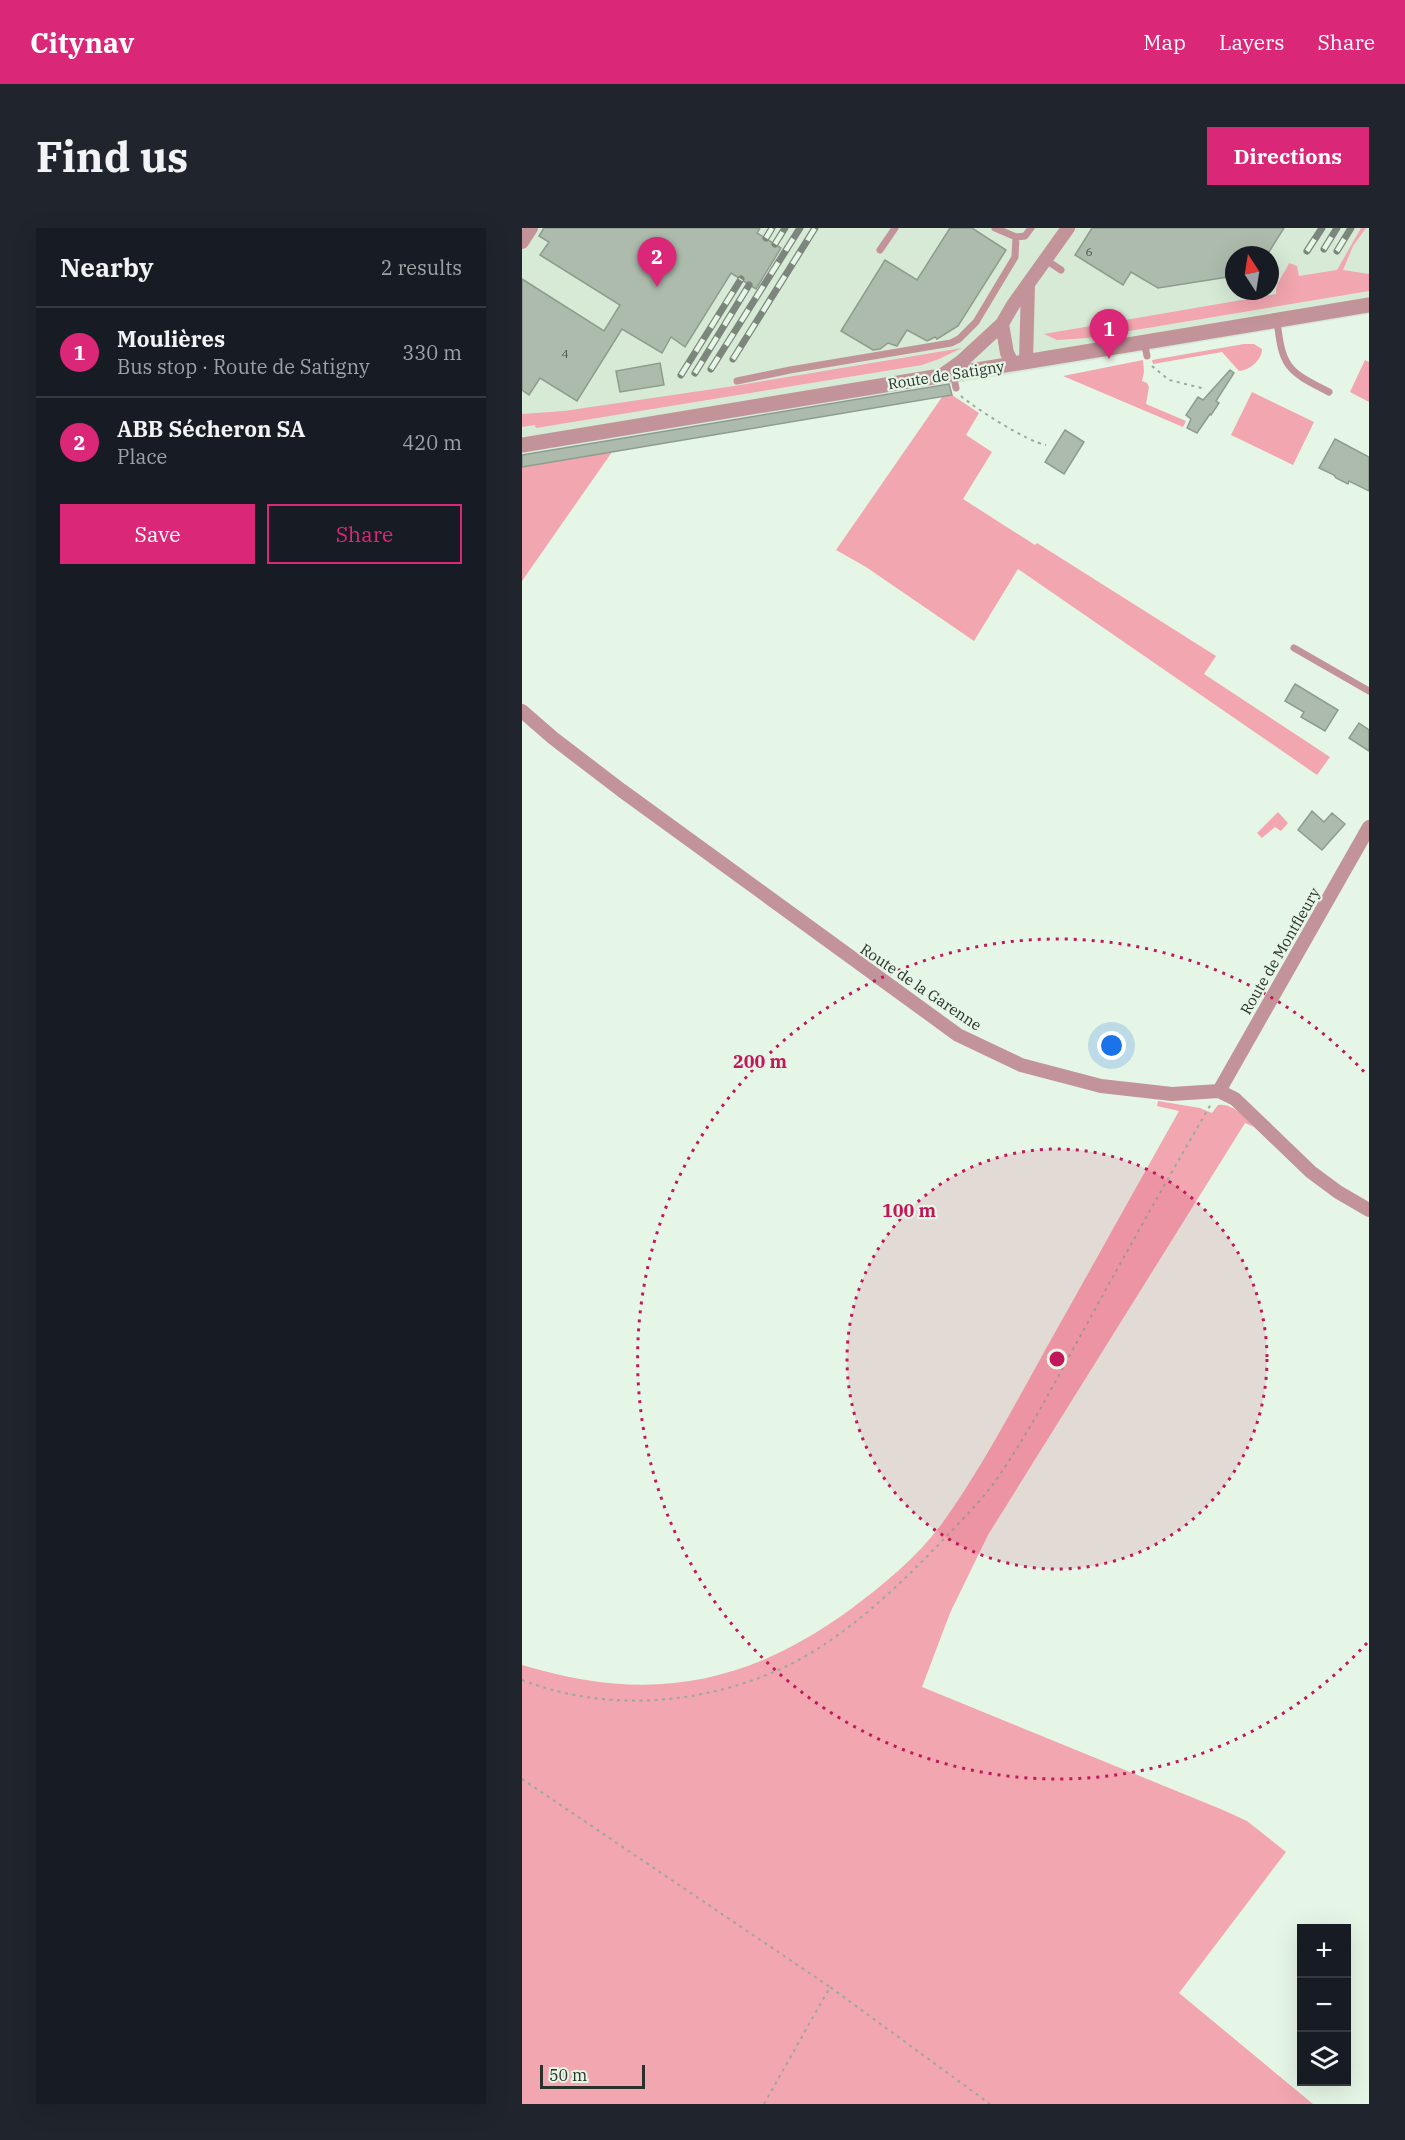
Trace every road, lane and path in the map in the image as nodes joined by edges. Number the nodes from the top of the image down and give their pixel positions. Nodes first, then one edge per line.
1 (531, 228) edge
2 (895, 228) edge
3 (995, 228) edge
4 (1031, 228) edge
5 (1068, 228) edge
6 (1016, 237) junction
7 (522, 242) edge
8 (880, 250) dead end
9 (1046, 260) junction
10 (1061, 270) dead end
11 (1028, 285) junction
12 (1369, 305) edge
13 (1277, 320) junction
14 (1002, 324) junction
15 (1019, 362) junction
16 (1152, 367) dead end
17 (950, 379) junction
18 (737, 381) dead end
19 (1206, 390) dead end
20 (1329, 392) dead end
21 (965, 399) dead end
22 (522, 445) edge
23 (1046, 445) dead end
24 (1294, 648) dead end
25 (1369, 691) edge
26 (522, 711) edge
27 (1369, 827) edge
28 (1219, 1091) junction
29 (1369, 1210) edge
30 (522, 1680) edge
31 (522, 1779) edge
32 (830, 1987) junction
33 (764, 2104) edge
34 (990, 2104) edge

1 - 7 street
2 - 8 lane
3 - 6 lane
4 - 6 lane
5 - 9 street
6 - 18 lane
9 - 10 lane
9 - 11 street
11 - 14 street
11 - 15 street
12 - 13 street, Route de Satigny
13 - 15 street, Route de Satigny
13 - 20 lane
14 - 15 street
14 - 17 street
15 - 17 street, Route de Satigny
16 - 19 path
17 - 22 street, Route de Satigny
21 - 23 path
24 - 25 lane
26 - 28 street, Route de la Garenne
27 - 28 street, Route de Montfleury
28 - 29 street
28 - 30 path
31 - 32 path
32 - 33 path
32 - 34 path

